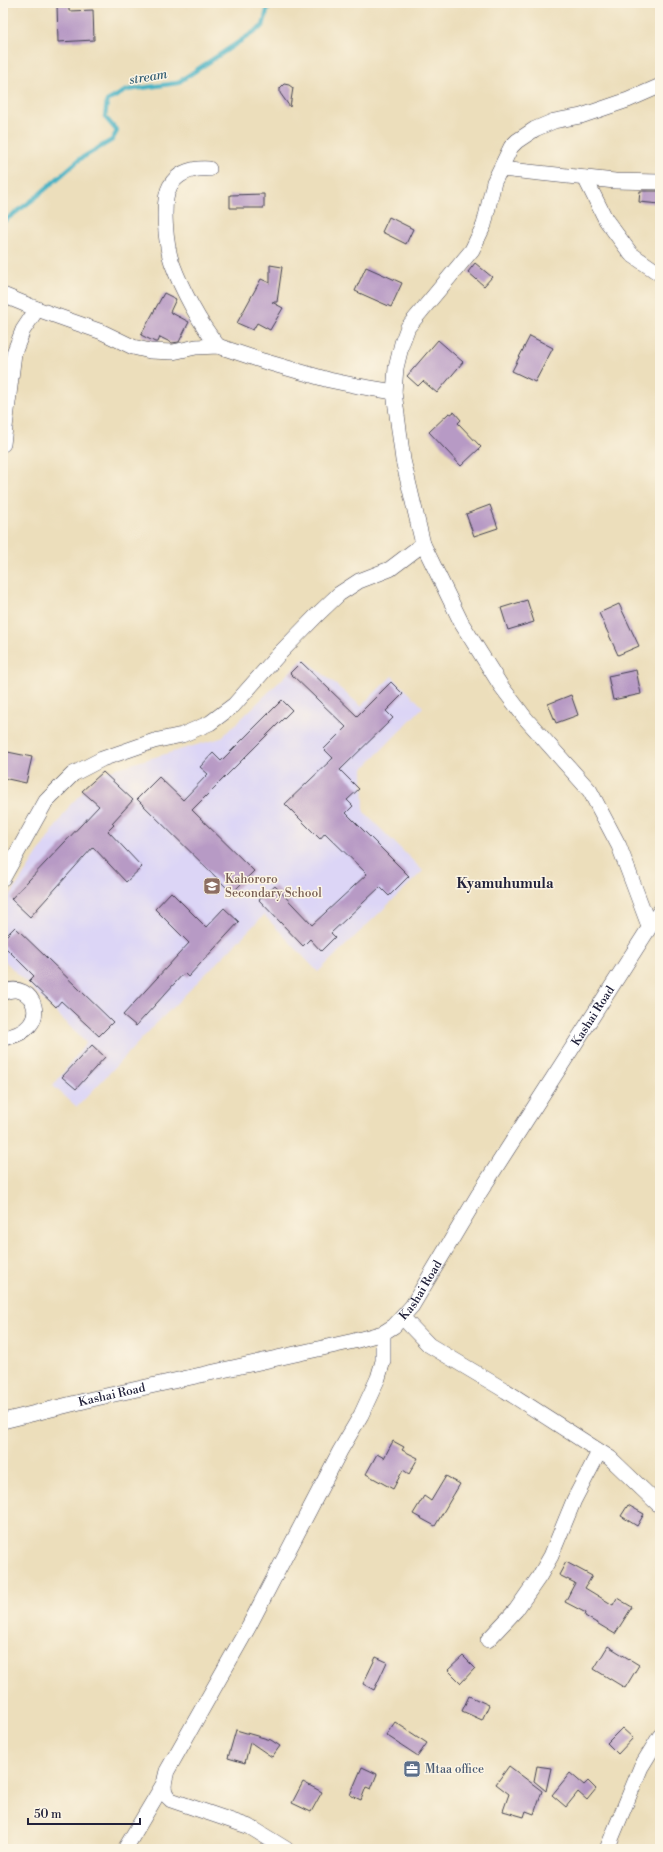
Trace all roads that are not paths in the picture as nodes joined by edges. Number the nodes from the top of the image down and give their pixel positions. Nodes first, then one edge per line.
1 (660, 86) edge
2 (210, 169) dead end
3 (501, 169) junction
4 (585, 178) junction
5 (660, 182) edge
6 (660, 274) edge
7 (3, 295) edge
8 (36, 309) junction
9 (218, 346) junction
10 (394, 392) junction
11 (3, 444) edge
12 (423, 544) junction
13 (3, 878) edge
14 (660, 911) edge
15 (649, 926) junction
16 (3, 993) edge
17 (3, 1038) edge
18 (403, 1318) junction
19 (383, 1333) junction
20 (3, 1421) edge
21 (599, 1452) junction
22 (660, 1506) edge
23 (488, 1640) dead end
24 (660, 1736) edge
25 (164, 1783) junction
26 (125, 1849) edge
27 (286, 1849) edge
28 (607, 1849) edge

1 - 3 street
2 - 9 street
3 - 4 street
3 - 10 street
4 - 5 street
4 - 6 street
7 - 8 street
8 - 9 street
8 - 11 street
9 - 10 street
10 - 12 street
12 - 13 street
12 - 15 street
14 - 15 street, Kashai Road
15 - 18 street, Kashai Road
16 - 17 street
18 - 19 street, Kashai Road
18 - 21 street
19 - 20 street, Kashai Road
19 - 25 street
21 - 22 street
21 - 23 street
24 - 28 street
25 - 26 street
25 - 27 street

